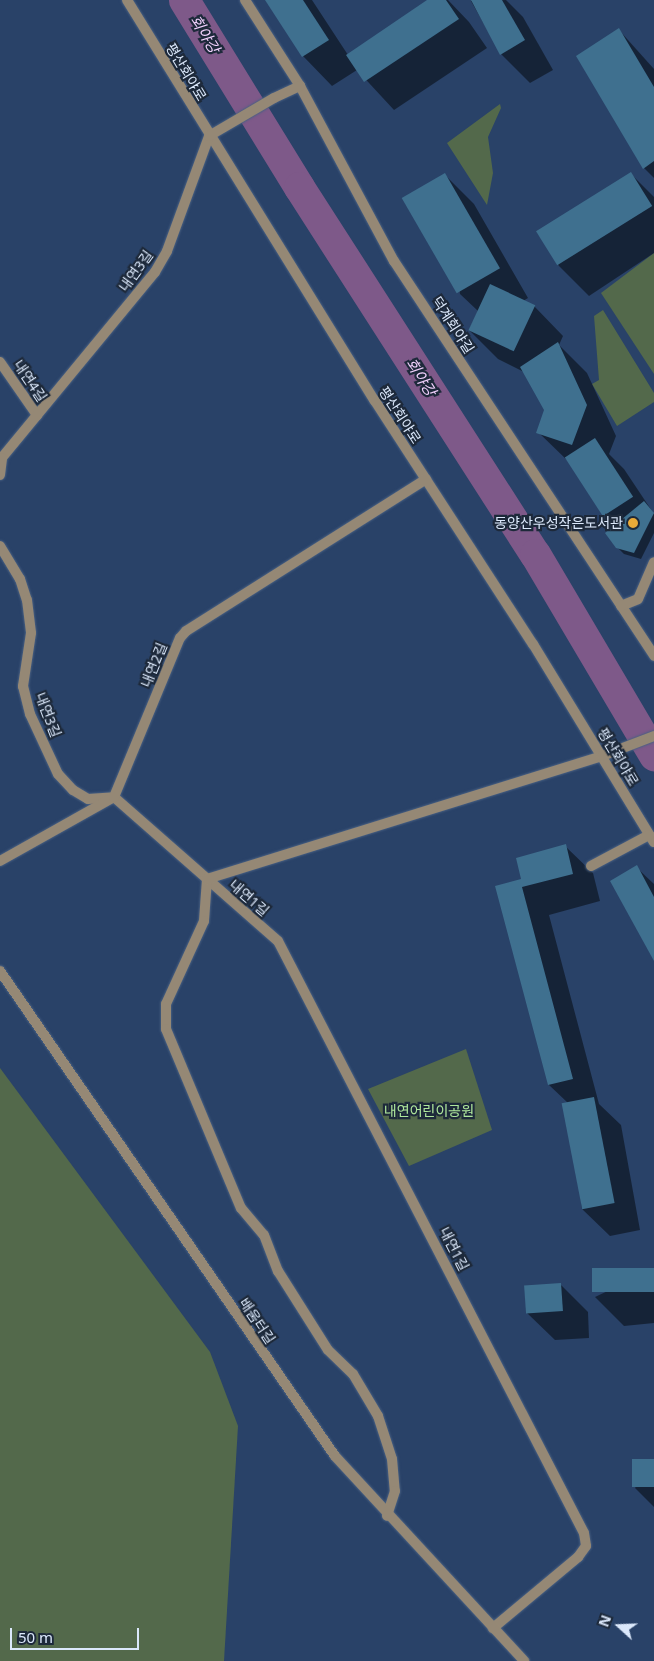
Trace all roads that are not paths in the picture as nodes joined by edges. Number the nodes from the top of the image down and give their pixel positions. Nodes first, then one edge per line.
1 (127, 0) edge
2 (246, 0) edge
3 (300, 86) junction
4 (210, 136) junction
5 (0, 362) edge
6 (37, 416) junction
7 (1, 459) edge
8 (0, 475) edge
9 (426, 479) junction
10 (0, 546) edge
11 (654, 562) edge
12 (621, 606) junction
13 (654, 656) edge
14 (654, 736) edge
15 (602, 756) junction
16 (114, 797) junction
17 (652, 838) edge
18 (0, 861) edge
19 (591, 866) dead end
20 (207, 879) junction
21 (0, 970) edge
22 (387, 1516) junction
23 (493, 1628) junction
24 (524, 1661) edge

1 - 4 street, 평산회야로
2 - 3 street, 덕계회야길
3 - 4 street
3 - 12 street, 덕계회야길
4 - 6 street, 내연3길
4 - 9 street, 평산회야로
5 - 6 street, 내연4길
6 - 7 street, 내연3길
7 - 8 street, 내연3길
9 - 15 street, 평산회야로
9 - 16 street, 내연2길
10 - 16 street, 내연3길
11 - 12 street
12 - 13 street, 덕계회야길
14 - 15 street, 내연1길
15 - 17 street, 평산회야로
15 - 20 street, 내연1길
16 - 18 street
16 - 20 street, 내연1길
17 - 19 street
20 - 22 street, 내연1길
20 - 23 street, 내연1길
21 - 22 street, 배움터길
22 - 23 street, 배움터길
23 - 24 street, 배움터길

